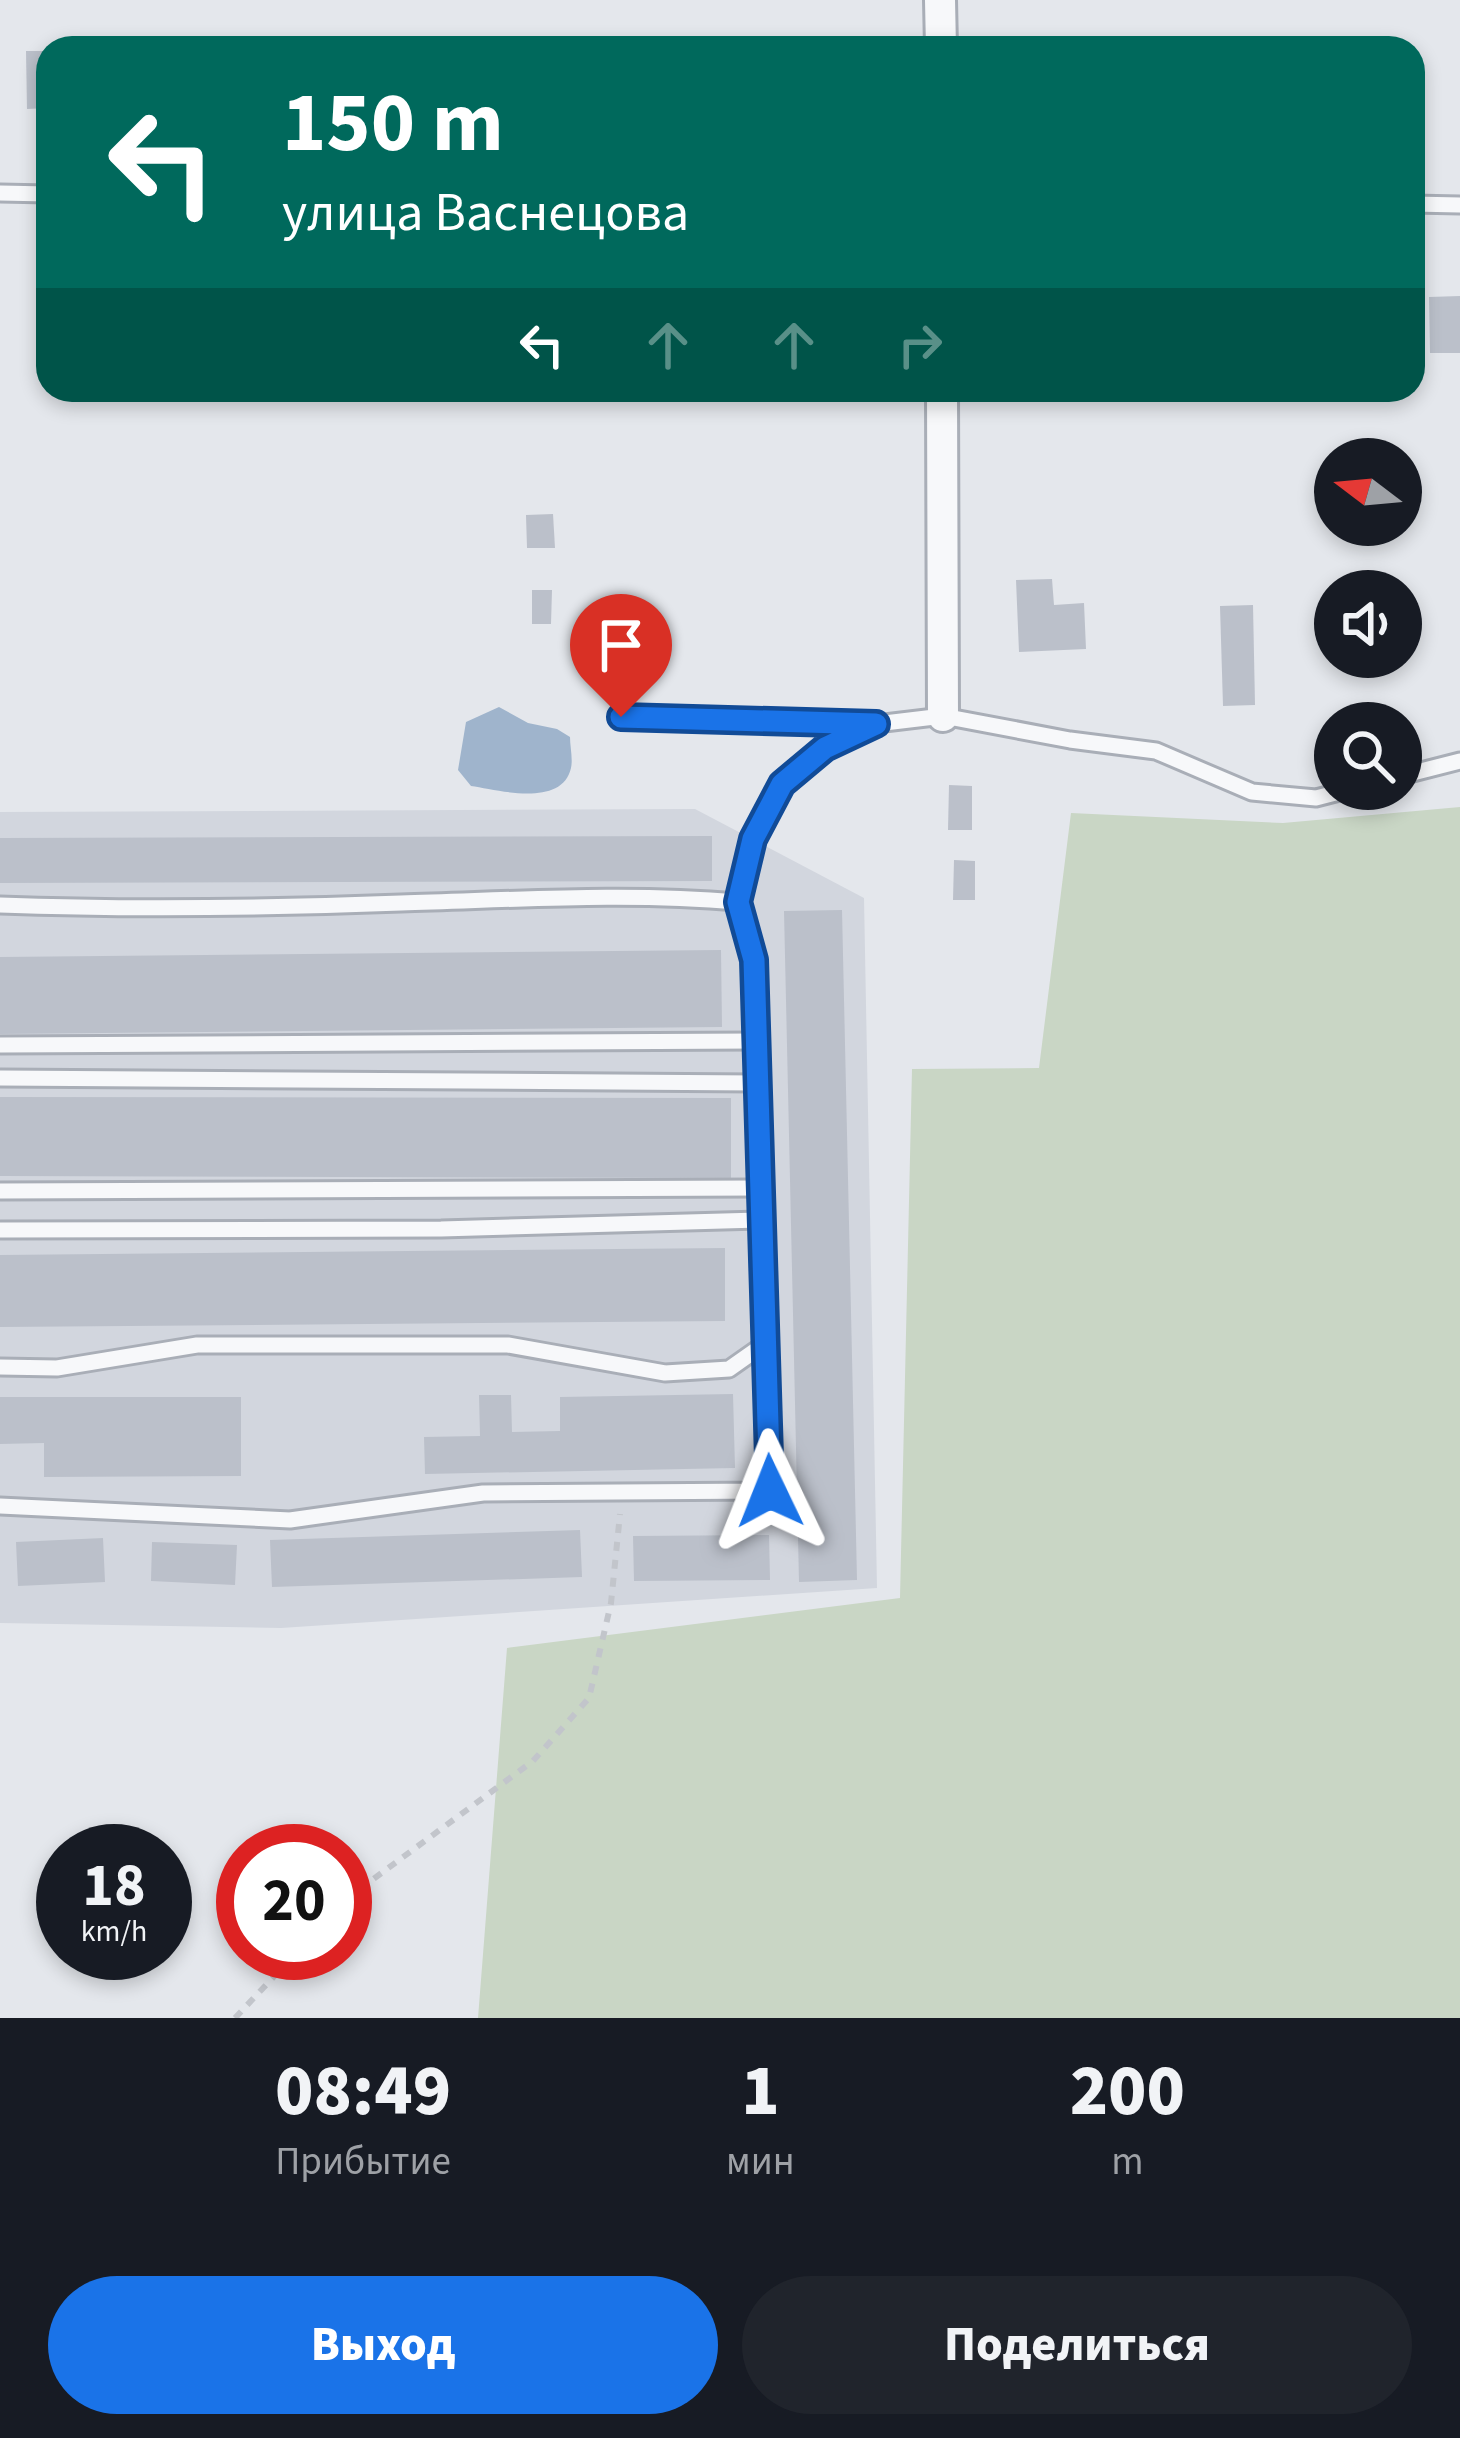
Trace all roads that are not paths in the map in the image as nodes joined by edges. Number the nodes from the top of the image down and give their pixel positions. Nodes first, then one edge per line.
1 (940, 0) edge
2 (940, 36) edge
3 (0, 194) edge
4 (36, 194) edge
5 (1425, 204) edge
6 (1460, 205) edge
7 (942, 402) edge
8 (943, 716) junction
9 (621, 717) dead end
10 (876, 724) junction
11 (1460, 761) edge
12 (1422, 771) edge
13 (1314, 798) edge
14 (738, 902) junction
15 (0, 905) edge
16 (755, 1041) junction
17 (0, 1046) edge
18 (0, 1078) edge
19 (757, 1083) junction
20 (758, 1188) junction
21 (0, 1190) edge
22 (759, 1220) junction
23 (0, 1230) edge
24 (766, 1343) junction
25 (0, 1367) edge
26 (0, 1506) edge

1 - 2 street
3 - 4 lane
5 - 6 lane
7 - 8 street
8 - 10 lane
8 - 13 lane
9 - 10 lane
10 - 14 lane
11 - 12 lane
14 - 15 lane
14 - 16 lane
16 - 17 lane
16 - 19 lane
18 - 19 lane
19 - 20 lane
20 - 21 lane
20 - 22 lane
22 - 23 lane
22 - 24 lane
24 - 25 lane
24 - 26 lane

